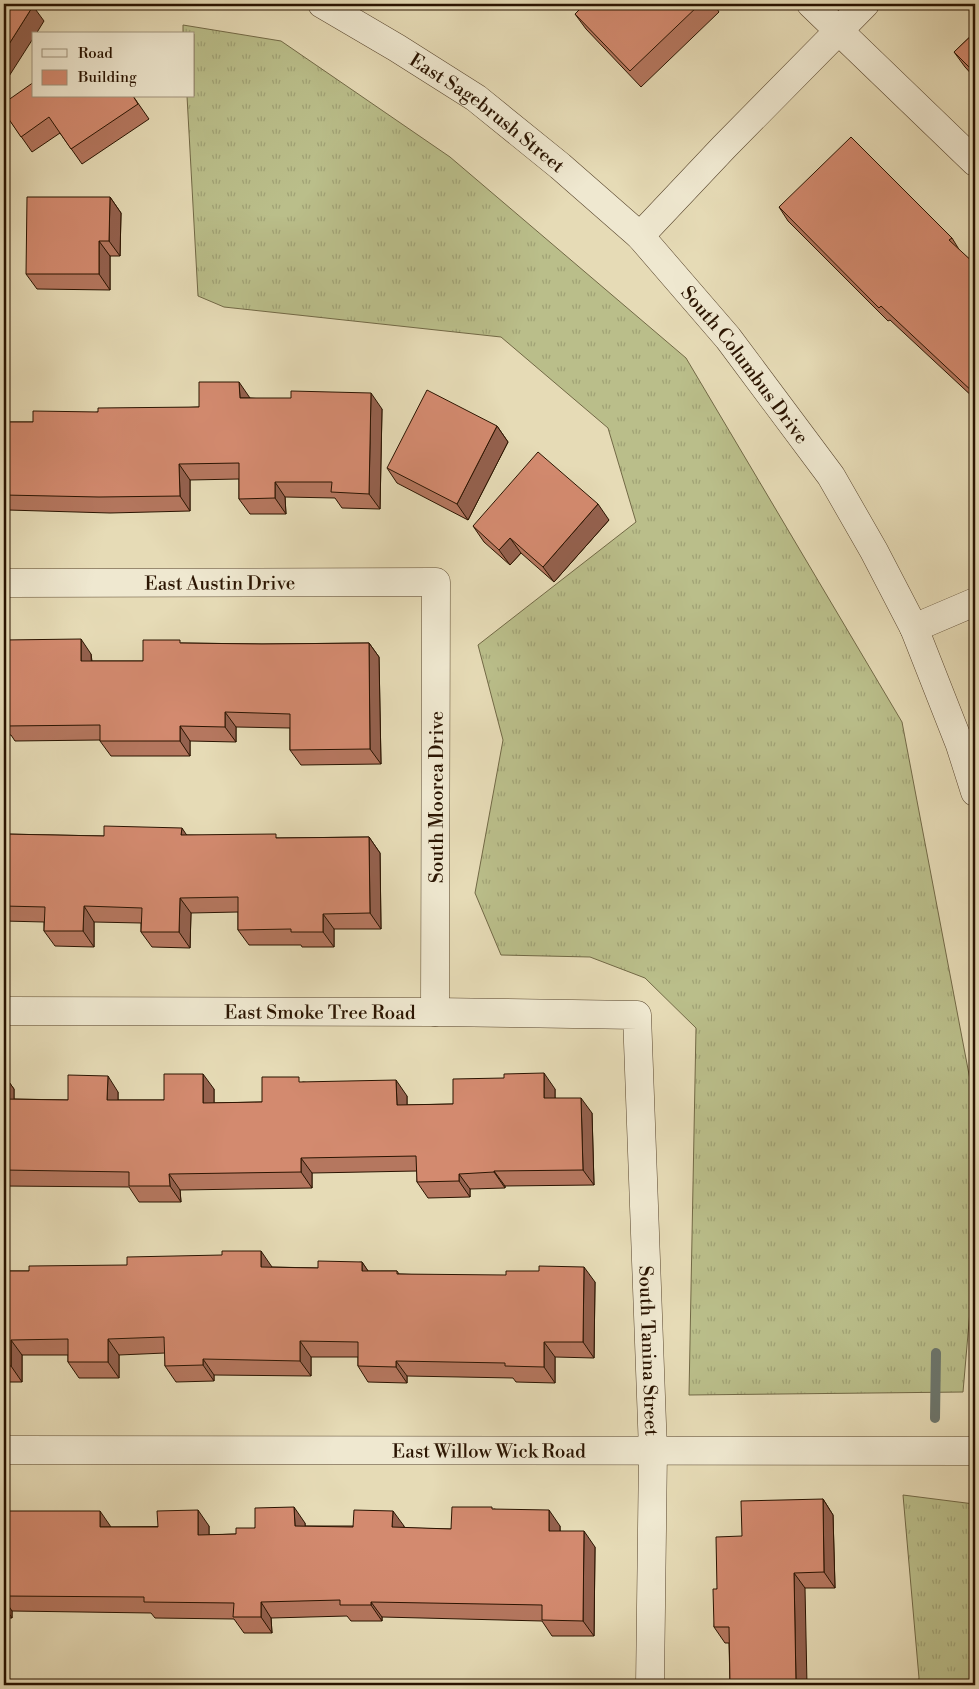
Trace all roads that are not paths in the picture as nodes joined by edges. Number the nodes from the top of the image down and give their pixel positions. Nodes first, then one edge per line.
1 (322, 4) edge
2 (811, 4) edge
3 (865, 4) edge
4 (838, 30) junction
5 (975, 162) edge
6 (640, 236) junction
7 (436, 582) joint
8 (4, 583) edge
9 (975, 602) edge
10 (914, 628) junction
11 (975, 792) edge
12 (4, 1012) edge
13 (435, 1012) junction
14 (637, 1015) joint
15 (4, 1450) edge
16 (653, 1451) junction
17 (975, 1451) edge
18 (650, 1685) edge

1 - 6 street, East Sagebrush Street
2 - 4 street
3 - 4 street
4 - 5 street
4 - 6 street
6 - 10 street, South Columbus Drive
7 - 8 street, East Austin Drive
7 - 13 street, South Moorea Drive
9 - 10 street
10 - 11 street, South Columbus Drive
12 - 13 street, East Smoke Tree Road
13 - 14 street, East Smoke Tree Road
14 - 16 street, South Tanina Street
15 - 16 street, East Willow Wick Road
16 - 17 street, East Willow Wick Road
16 - 18 street, South Tanina Street

